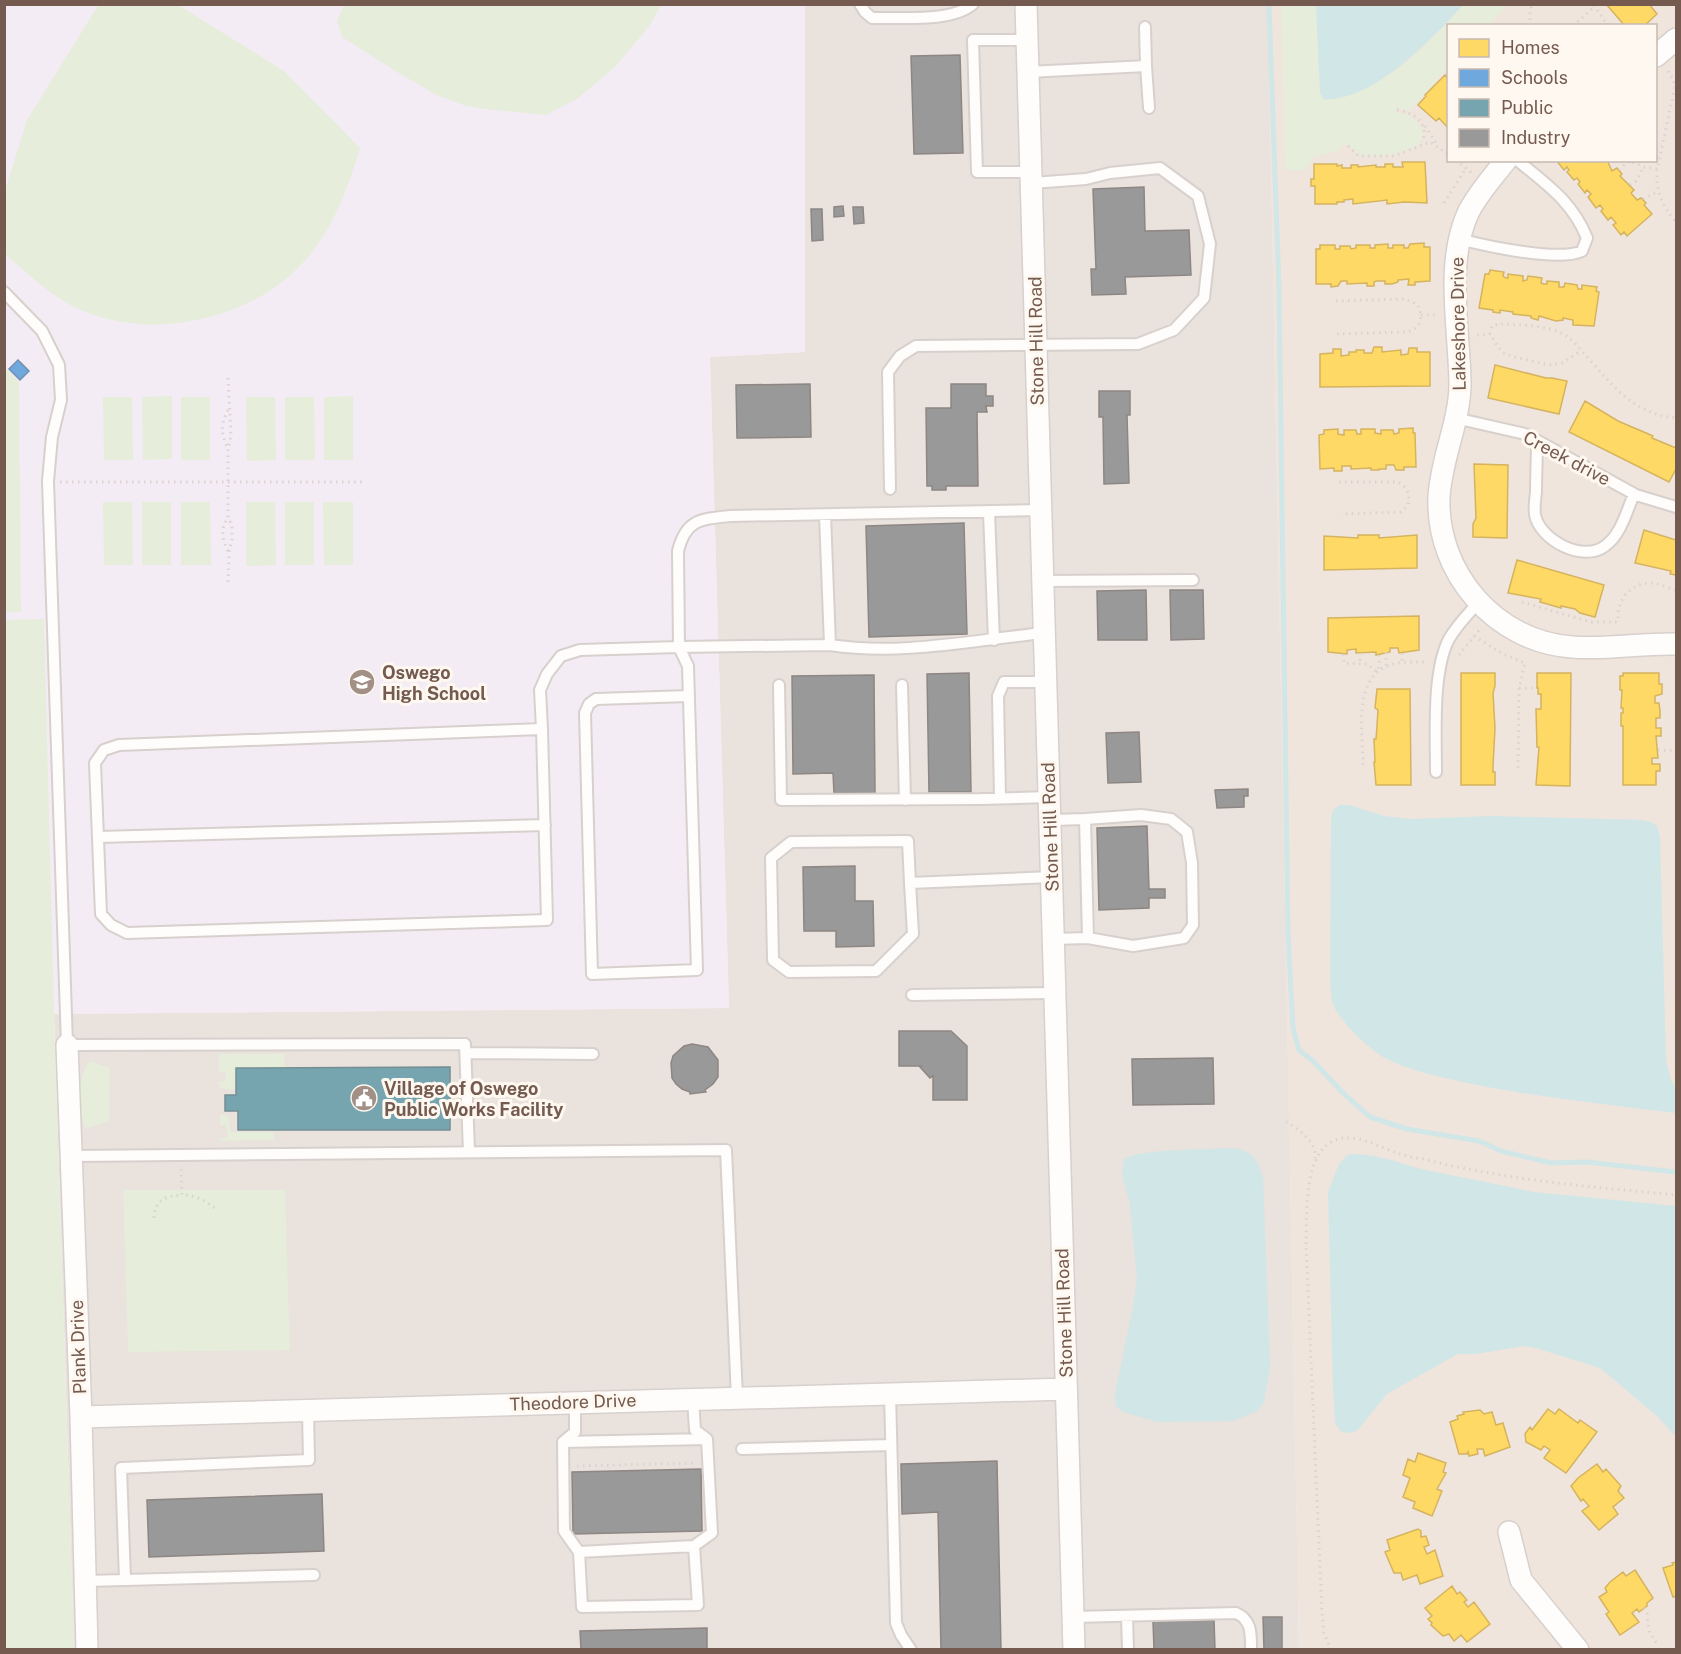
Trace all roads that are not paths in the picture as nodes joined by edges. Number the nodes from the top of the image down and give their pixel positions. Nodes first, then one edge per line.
1 (860, 4) edge
2 (973, 4) edge
3 (1026, 4) edge
4 (1145, 27) dead end
5 (1677, 39) edge
6 (1028, 40) junction
7 (1662, 64) edge
8 (1146, 66) junction
9 (1028, 72) junction
10 (1149, 108) dead end
11 (1504, 162) edge
12 (1520, 162) edge
13 (1032, 178) junction
14 (1459, 239) junction
15 (4, 292) edge
16 (1037, 345) junction
17 (1455, 418) junction
18 (1537, 441) junction
19 (890, 489) dead end
20 (1634, 494) junction
21 (1677, 507) edge
22 (1040, 510) junction
23 (989, 512) junction
24 (825, 514) junction
25 (1193, 580) dead end
26 (1042, 581) junction
27 (1478, 603) junction
28 (1044, 633) junction
29 (994, 640) junction
30 (1677, 644) edge
31 (830, 645) junction
32 (679, 647) junction
33 (1045, 682) junction
34 (902, 685) dead end
35 (779, 686) dead end
36 (689, 696) junction
37 (542, 729) junction
38 (1436, 772) dead end
39 (1050, 797) junction
40 (1000, 798) junction
41 (905, 800) junction
42 (1085, 819) junction
43 (1050, 820) junction
44 (545, 825) junction
45 (98, 837) junction
46 (1052, 877) junction
47 (910, 884) junction
48 (1088, 938) junction
49 (1053, 939) junction
50 (1054, 993) junction
51 (912, 995) dead end
52 (67, 1045) junction
53 (466, 1053) junction
54 (593, 1053) dead end
55 (469, 1152) junction
56 (72, 1156) junction
57 (1066, 1389) junction
58 (890, 1394) junction
59 (737, 1398) junction
60 (693, 1399) junction
61 (575, 1402) junction
62 (308, 1410) junction
63 (81, 1417) junction
64 (707, 1439) junction
65 (563, 1443) junction
66 (891, 1445) junction
67 (742, 1449) dead end
68 (1509, 1532) dead end
69 (694, 1546) junction
70 (579, 1552) junction
71 (314, 1575) dead end
72 (125, 1580) junction
73 (85, 1581) junction
74 (1127, 1616) junction
75 (1073, 1617) junction
76 (87, 1650) edge
77 (911, 1650) edge
78 (1074, 1650) edge
79 (1128, 1650) edge
80 (1251, 1650) edge
81 (1578, 1650) edge

1 - 2 lane
3 - 6 street, Stone Hill Road
4 - 8 lane
5 - 7 street
6 - 9 street, Stone Hill Road
6 - 13 lane
8 - 9 lane
8 - 10 lane
9 - 13 street, Stone Hill Road
11 - 14 street, Lakeshore Drive
12 - 14 lane
13 - 16 street, Stone Hill Road
13 - 16 lane
14 - 17 street, Lakeshore Drive
15 - 52 lane
16 - 19 lane
16 - 22 street, Stone Hill Road
17 - 18 lane, Creek drive
17 - 27 street, Lakeshore Drive
18 - 20 lane, Creek drive
18 - 20 lane
20 - 21 lane, Creek drive
22 - 23 lane
22 - 26 street, Stone Hill Road
23 - 24 lane
23 - 29 lane
24 - 31 lane
24 - 32 lane
25 - 26 lane
26 - 28 street, Stone Hill Road
27 - 30 street, Lakeshore Drive
27 - 38 lane
28 - 29 lane
28 - 33 street, Stone Hill Road
29 - 31 lane
31 - 32 lane
32 - 36 lane
32 - 37 lane
33 - 39 street, Stone Hill Road
33 - 40 lane
34 - 41 lane
35 - 41 lane
36 - 36 lane
37 - 44 lane
37 - 45 lane
39 - 40 lane
39 - 43 street, Stone Hill Road
40 - 41 lane
42 - 43 lane
42 - 48 lane
42 - 48 lane
43 - 46 street, Stone Hill Road
44 - 45 lane
44 - 45 lane
46 - 47 lane
46 - 49 street, Stone Hill Road
47 - 47 lane
48 - 49 lane
49 - 50 street, Stone Hill Road
50 - 51 lane
50 - 57 street, Stone Hill Road
52 - 53 lane
52 - 56 street, Plank Drive
53 - 54 lane
53 - 55 lane
55 - 56 lane
55 - 59 lane
56 - 63 street, Plank Drive
57 - 58 street, Theodore Drive
57 - 75 street, Stone Hill Road
58 - 59 street, Theodore Drive
58 - 66 lane
59 - 60 street, Theodore Drive
60 - 61 street, Theodore Drive
60 - 64 lane
61 - 62 street, Theodore Drive
61 - 65 lane
62 - 63 street, Theodore Drive
62 - 72 lane
63 - 73 street, Plank Drive
64 - 65 lane
64 - 69 lane
65 - 70 lane
66 - 67 lane
66 - 77 lane
68 - 81 street
69 - 70 lane
69 - 70 lane
71 - 72 lane
72 - 73 lane
73 - 76 street, Plank Drive
74 - 75 lane
74 - 79 lane
74 - 80 lane
75 - 78 street, Stone Hill Road

